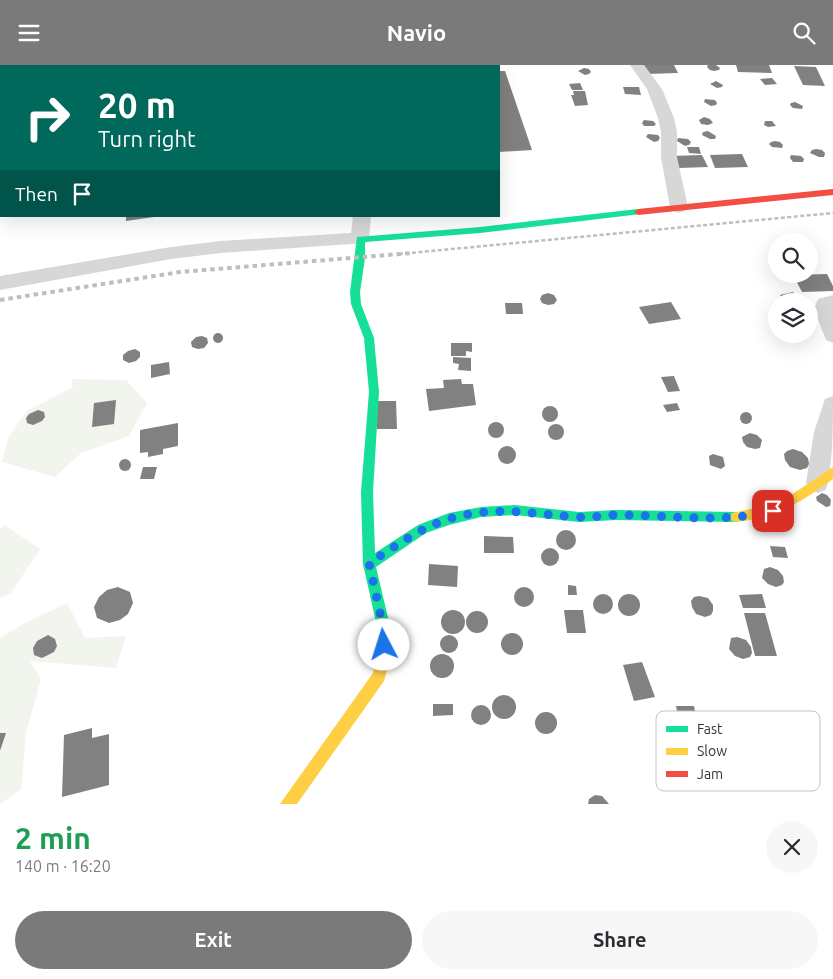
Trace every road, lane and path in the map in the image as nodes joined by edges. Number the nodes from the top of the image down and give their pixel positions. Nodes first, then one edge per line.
1 (637, 65) edge
2 (833, 192) edge
3 (679, 207) junction
4 (362, 217) edge
5 (360, 239) junction
6 (0, 283) edge
7 (833, 302) edge
8 (833, 335) edge
9 (833, 405) edge
10 (825, 477) edge
11 (369, 563) junction
12 (288, 804) edge

1 - 3 street
2 - 3 street
3 - 5 street
4 - 5 street
5 - 6 street
5 - 11 street
7 - 8 street
9 - 10 street
10 - 11 street
11 - 12 street

